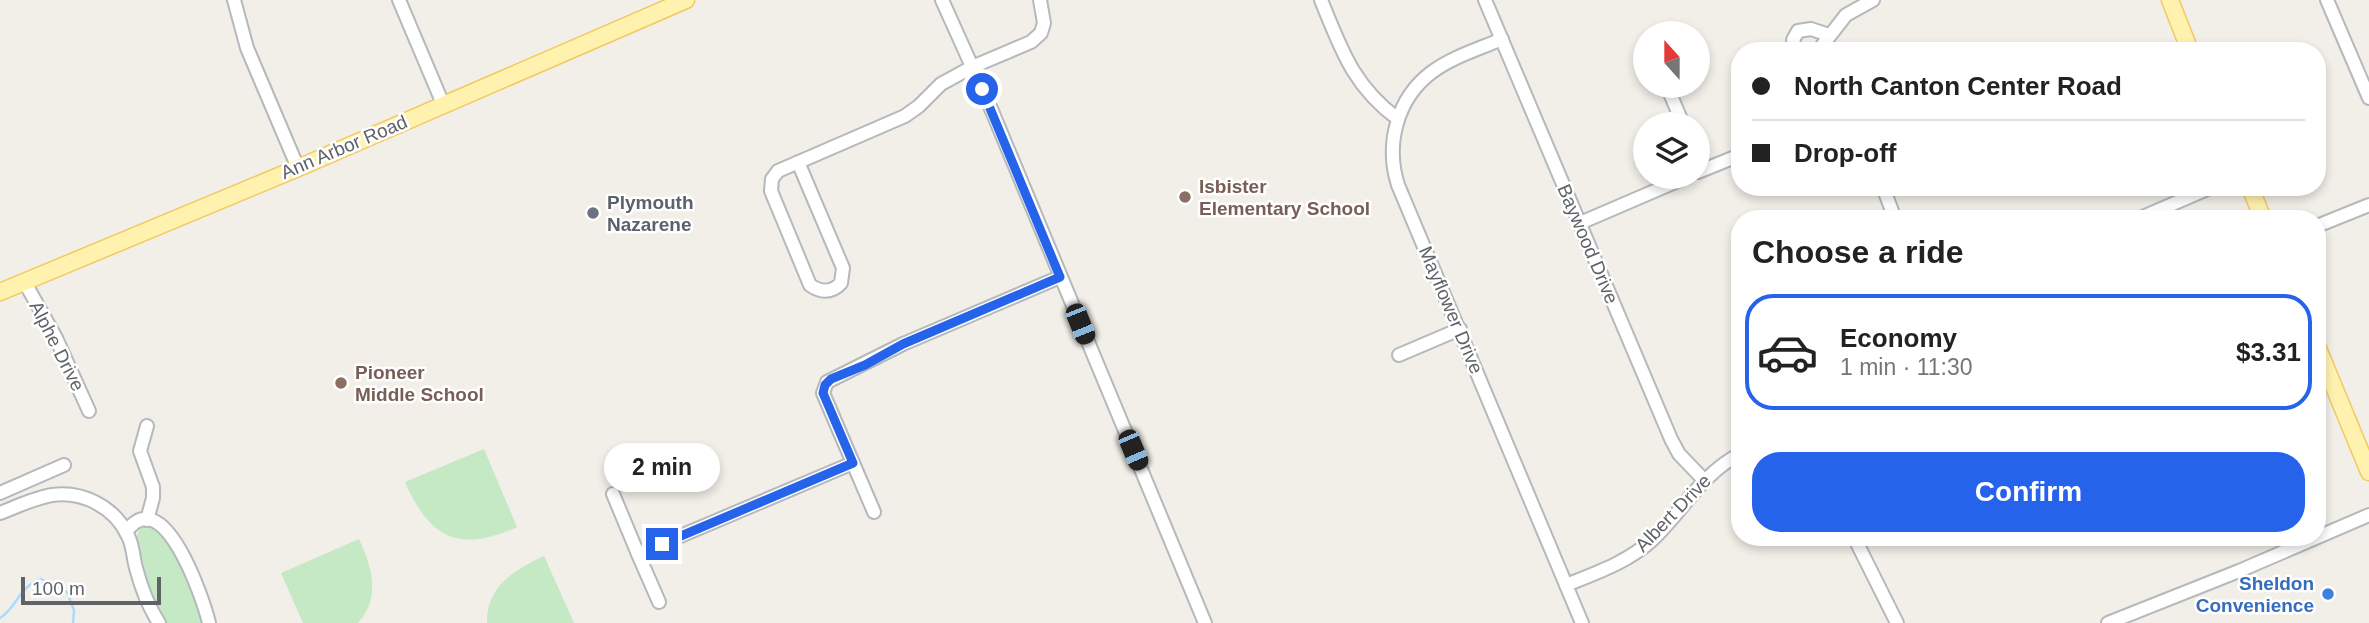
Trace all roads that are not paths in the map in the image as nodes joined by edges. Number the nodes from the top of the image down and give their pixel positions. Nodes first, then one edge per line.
1 (234, 0) edge
2 (399, 0) edge
3 (686, 0) edge
4 (942, 0) edge
5 (1040, 0) edge
6 (1321, 0) edge
7 (1485, 0) edge
8 (1873, 0) edge
9 (2170, 0) edge
10 (2327, 0) edge
11 (1829, 35) junction
12 (1502, 39) junction
13 (1794, 42) edge
14 (1824, 42) edge
15 (2186, 42) edge
16 (972, 67) junction
17 (2369, 98) edge
18 (443, 104) junction
19 (1398, 119) junction
20 (1731, 158) edge
21 (798, 162) junction
22 (1710, 165) edge
23 (298, 168) junction
24 (1659, 189) edge
25 (2192, 196) edge
26 (2369, 205) edge
27 (2159, 210) edge
28 (2326, 222) edge
29 (1580, 223) junction
30 (1060, 277) junction
31 (24, 281) junction
32 (0, 292) edge
33 (1460, 329) junction
34 (1399, 355) dead end
35 (2326, 368) edge
36 (89, 411) dead end
37 (147, 426) dead end
38 (1731, 460) edge
39 (853, 463) junction
40 (64, 465) dead end
41 (2369, 472) edge
42 (1704, 480) junction
43 (0, 493) edge
44 (613, 494) dead end
45 (874, 512) dead end
46 (0, 513) edge
47 (2369, 515) edge
48 (147, 520) junction
49 (126, 532) junction
50 (2326, 534) edge
51 (1858, 546) edge
52 (2298, 546) edge
53 (638, 554) junction
54 (1566, 585) junction
55 (659, 602) dead end
56 (159, 623) edge
57 (209, 623) edge
58 (1205, 623) edge
59 (1582, 623) edge
60 (1896, 623) edge
61 (2108, 623) edge

1 - 23 street
2 - 18 street
3 - 18 main road, Ann Arbor Road
4 - 16 street
5 - 16 street
6 - 19 street
7 - 12 street, Baywood Drive
8 - 11 street
9 - 15 main road
10 - 17 street
11 - 13 street
11 - 14 street
12 - 19 street, Mayflower Drive
12 - 29 street, Baywood Drive
16 - 21 street
16 - 30 street
18 - 23 main road, Ann Arbor Road
19 - 33 street, Mayflower Drive
20 - 22 street
21 - 21 street
23 - 31 main road, Ann Arbor Road
24 - 29 street
25 - 27 street
26 - 28 street
29 - 42 street, Baywood Drive
30 - 39 street
30 - 58 street
31 - 32 main road, Ann Arbor Road
31 - 36 street, Alphe Drive
33 - 34 street
33 - 54 street, Mayflower Drive
35 - 41 main road
37 - 48 street
38 - 42 street, Albert Drive
39 - 45 street
39 - 53 street
40 - 43 street
42 - 54 street, Albert Drive
44 - 53 street
46 - 49 street
47 - 50 street
48 - 49 street
48 - 57 street
49 - 56 street
51 - 60 street
52 - 61 street
53 - 55 street
54 - 59 street, Mayflower Drive

